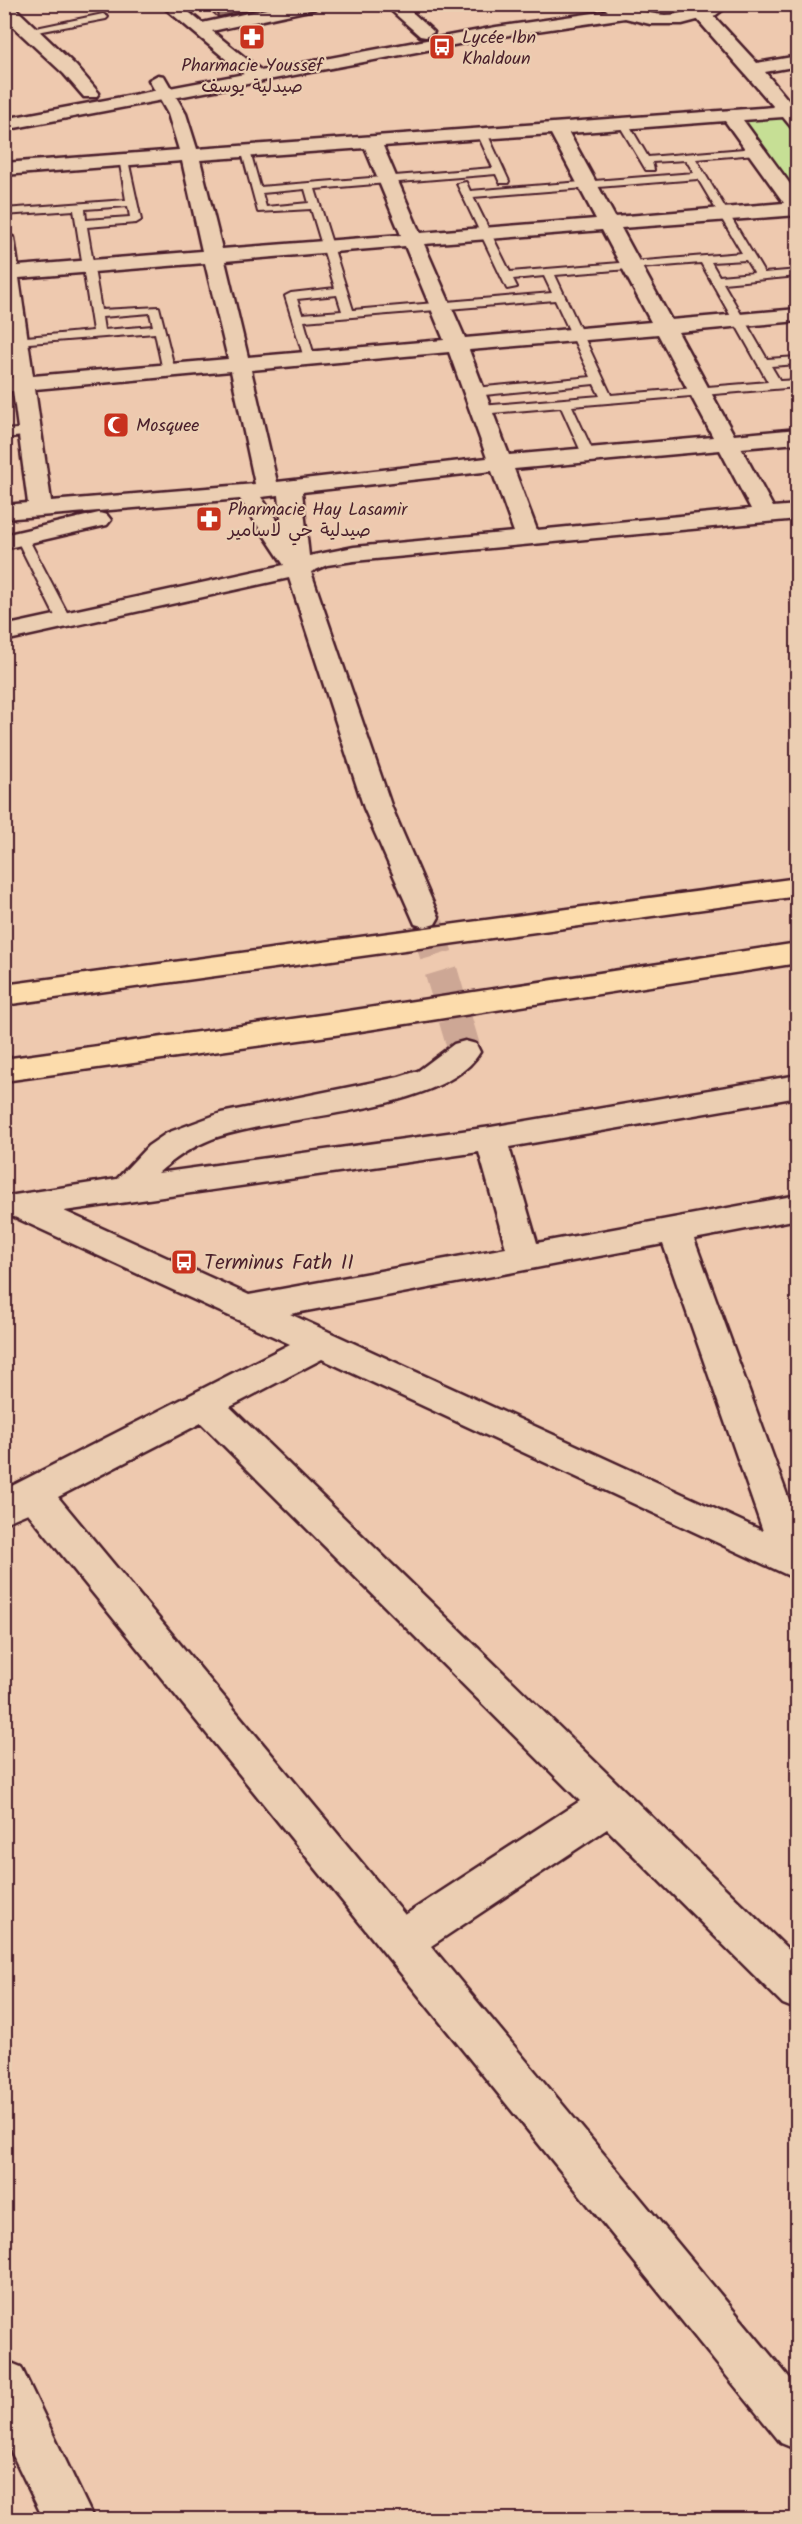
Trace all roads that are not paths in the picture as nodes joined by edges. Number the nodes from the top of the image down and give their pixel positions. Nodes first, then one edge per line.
1 (168, 4) edge
2 (314, 4) edge
3 (424, 4) edge
4 (574, 4) edge
5 (608, 4) edge
6 (722, 4) edge
7 (4, 7) edge
8 (395, 7) edge
9 (625, 13) junction
10 (703, 15) junction
11 (102, 17) dead end
12 (18, 29) edge
13 (199, 29) junction
14 (426, 32) junction
15 (798, 61) edge
16 (242, 65) junction
17 (753, 69) junction
18 (258, 77) junction
19 (163, 87) junction
20 (90, 93) junction
21 (4, 109) edge
22 (730, 115) junction
23 (792, 117) edge
24 (623, 123) junction
25 (4, 125) edge
26 (558, 128) junction
27 (482, 133) junction
28 (371, 141) junction
29 (244, 151) junction
30 (756, 151) junction
31 (189, 155) junction
32 (689, 156) junction
33 (123, 160) junction
34 (644, 160) junction
35 (4, 169) edge
36 (499, 171) junction
37 (457, 174) junction
38 (701, 176) junction
39 (656, 179) junction
40 (387, 180) junction
41 (587, 185) junction
42 (309, 186) junction
43 (256, 190) junction
44 (509, 191) junction
45 (467, 194) junction
46 (132, 202) junction
47 (314, 206) junction
48 (80, 207) junction
49 (797, 208) edge
50 (4, 212) edge
51 (723, 212) junction
52 (607, 222) junction
53 (82, 225) junction
54 (486, 232) junction
55 (4, 238) edge
56 (411, 239) junction
57 (326, 246) junction
58 (214, 256) junction
59 (749, 256) junction
60 (704, 260) junction
61 (89, 266) junction
62 (631, 266) junction
63 (548, 272) junction
64 (6, 273) edge
65 (798, 273) edge
66 (506, 276) junction
67 (761, 276) junction
68 (715, 280) junction
69 (342, 291) junction
70 (559, 296) junction
71 (516, 299) junction
72 (440, 306) junction
73 (96, 314) junction
74 (349, 314) junction
75 (798, 315) edge
76 (297, 318) junction
77 (738, 320) junction
78 (663, 327) junction
79 (160, 329) junction
80 (99, 334) junction
81 (578, 334) junction
82 (11, 342) edge
83 (457, 345) junction
84 (309, 359) junction
85 (798, 360) edge
86 (763, 363) junction
87 (242, 365) junction
88 (169, 371) junction
89 (598, 380) junction
90 (798, 383) edge
91 (14, 385) edge
92 (776, 385) junction
93 (699, 391) junction
94 (607, 399) junction
95 (477, 401) junction
96 (565, 403) junction
97 (30, 432) junction
98 (4, 434) edge
99 (798, 436) edge
100 (728, 443) junction
101 (589, 456) junction
102 (500, 463) junction
103 (268, 489) junction
104 (193, 497) junction
105 (40, 508) junction
106 (4, 512) edge
107 (798, 512) edge
108 (765, 515) junction
109 (528, 538) junction
110 (13, 540) edge
111 (298, 568) junction
112 (64, 620) junction
113 (4, 634) edge
114 (798, 887) edge
115 (425, 917) tunnel mouth
116 (798, 952) edge
117 (4, 995) edge
118 (465, 1052) dead end
119 (4, 1070) edge
120 (798, 1086) edge
121 (491, 1139) junction
122 (126, 1191) junction
123 (13, 1206) edge
124 (798, 1207) edge
125 (674, 1229) junction
126 (525, 1259) junction
127 (246, 1310) junction
128 (323, 1343) junction
129 (204, 1404) junction
130 (19, 1500) edge
131 (793, 1550) edge
132 (610, 1804) junction
133 (401, 1942) junction
134 (798, 1989) edge
135 (6, 2390) edge
136 (798, 2427) edge
137 (70, 2520) edge

1 - 13 street
2 - 13 street
3 - 8 street
4 - 14 street
5 - 9 street
6 - 10 street
7 - 12 street
8 - 14 street
9 - 10 street
9 - 18 street
10 - 17 street
11 - 12 lane
12 - 20 street
13 - 16 street
14 - 16 street
15 - 17 street
16 - 18 street
16 - 19 street
17 - 23 street
18 - 19 street
19 - 20 street
19 - 25 street
19 - 31 street
20 - 21 street
22 - 23 street
22 - 24 street
22 - 30 street
24 - 26 street
24 - 34 lane
26 - 27 street
26 - 41 street
27 - 28 street
27 - 36 lane
28 - 29 street
28 - 40 street
29 - 31 street
29 - 43 lane
30 - 32 lane
30 - 49 street
31 - 33 street
31 - 58 street
32 - 34 lane
32 - 38 lane
33 - 35 street
33 - 46 lane
34 - 39 lane
36 - 37 lane
36 - 44 lane
37 - 40 lane
37 - 45 lane
38 - 39 lane
38 - 51 lane
39 - 41 lane
40 - 42 lane
40 - 56 street
41 - 44 lane
41 - 52 street
42 - 43 lane
42 - 47 lane
43 - 47 lane
44 - 45 lane
45 - 54 lane
46 - 48 lane
46 - 53 lane
47 - 57 lane
48 - 50 lane
48 - 53 lane
49 - 51 street
51 - 52 street
51 - 59 lane
52 - 54 street
52 - 62 street
53 - 61 lane
54 - 56 street
54 - 66 lane
55 - 64 street
56 - 57 street
56 - 72 street
57 - 58 street
57 - 69 lane
58 - 61 street
58 - 87 street
59 - 60 lane
59 - 67 lane
60 - 62 lane
60 - 68 lane
61 - 64 street
61 - 73 lane
62 - 63 lane
62 - 78 street
63 - 66 lane
63 - 70 lane
64 - 82 street
65 - 67 lane
66 - 71 lane
67 - 68 lane
68 - 77 lane
69 - 74 lane
69 - 76 lane
70 - 71 lane
70 - 81 lane
71 - 72 lane
72 - 74 lane
72 - 83 street
73 - 79 lane
73 - 80 lane
74 - 76 lane
75 - 77 street
76 - 84 lane
77 - 78 street
77 - 86 lane
78 - 81 street
78 - 93 street
79 - 80 lane
79 - 88 lane
80 - 82 lane
81 - 83 street
81 - 89 lane
82 - 91 street
83 - 84 street
83 - 95 street
84 - 87 street
85 - 86 lane
86 - 92 lane
87 - 88 street
87 - 103 street
88 - 91 street
89 - 94 lane
89 - 95 lane
90 - 92 lane
91 - 97 street
92 - 93 lane
93 - 94 lane
93 - 100 street
94 - 96 lane
95 - 96 lane
95 - 102 street
96 - 101 lane
97 - 98 lane
97 - 105 street
99 - 100 street
100 - 101 street
100 - 108 street
101 - 102 street
102 - 103 street
102 - 109 street
103 - 104 street
103 - 111 street
103 - 111 street
104 - 105 street
104 - 110 street
105 - 106 street
107 - 108 street
108 - 109 street
109 - 111 street
110 - 112 lane
111 - 112 street
111 - 115 street
112 - 113 street
114 - 117 highway
116 - 119 highway
118 - 122 street
120 - 121 street
121 - 122 street
121 - 126 street
122 - 123 street
123 - 127 street
124 - 125 street
125 - 126 street
125 - 131 street
126 - 127 street
127 - 128 street
128 - 129 street
128 - 131 street
129 - 130 street
129 - 132 street
130 - 133 street
132 - 133 street
132 - 134 street
133 - 136 street
135 - 137 street

